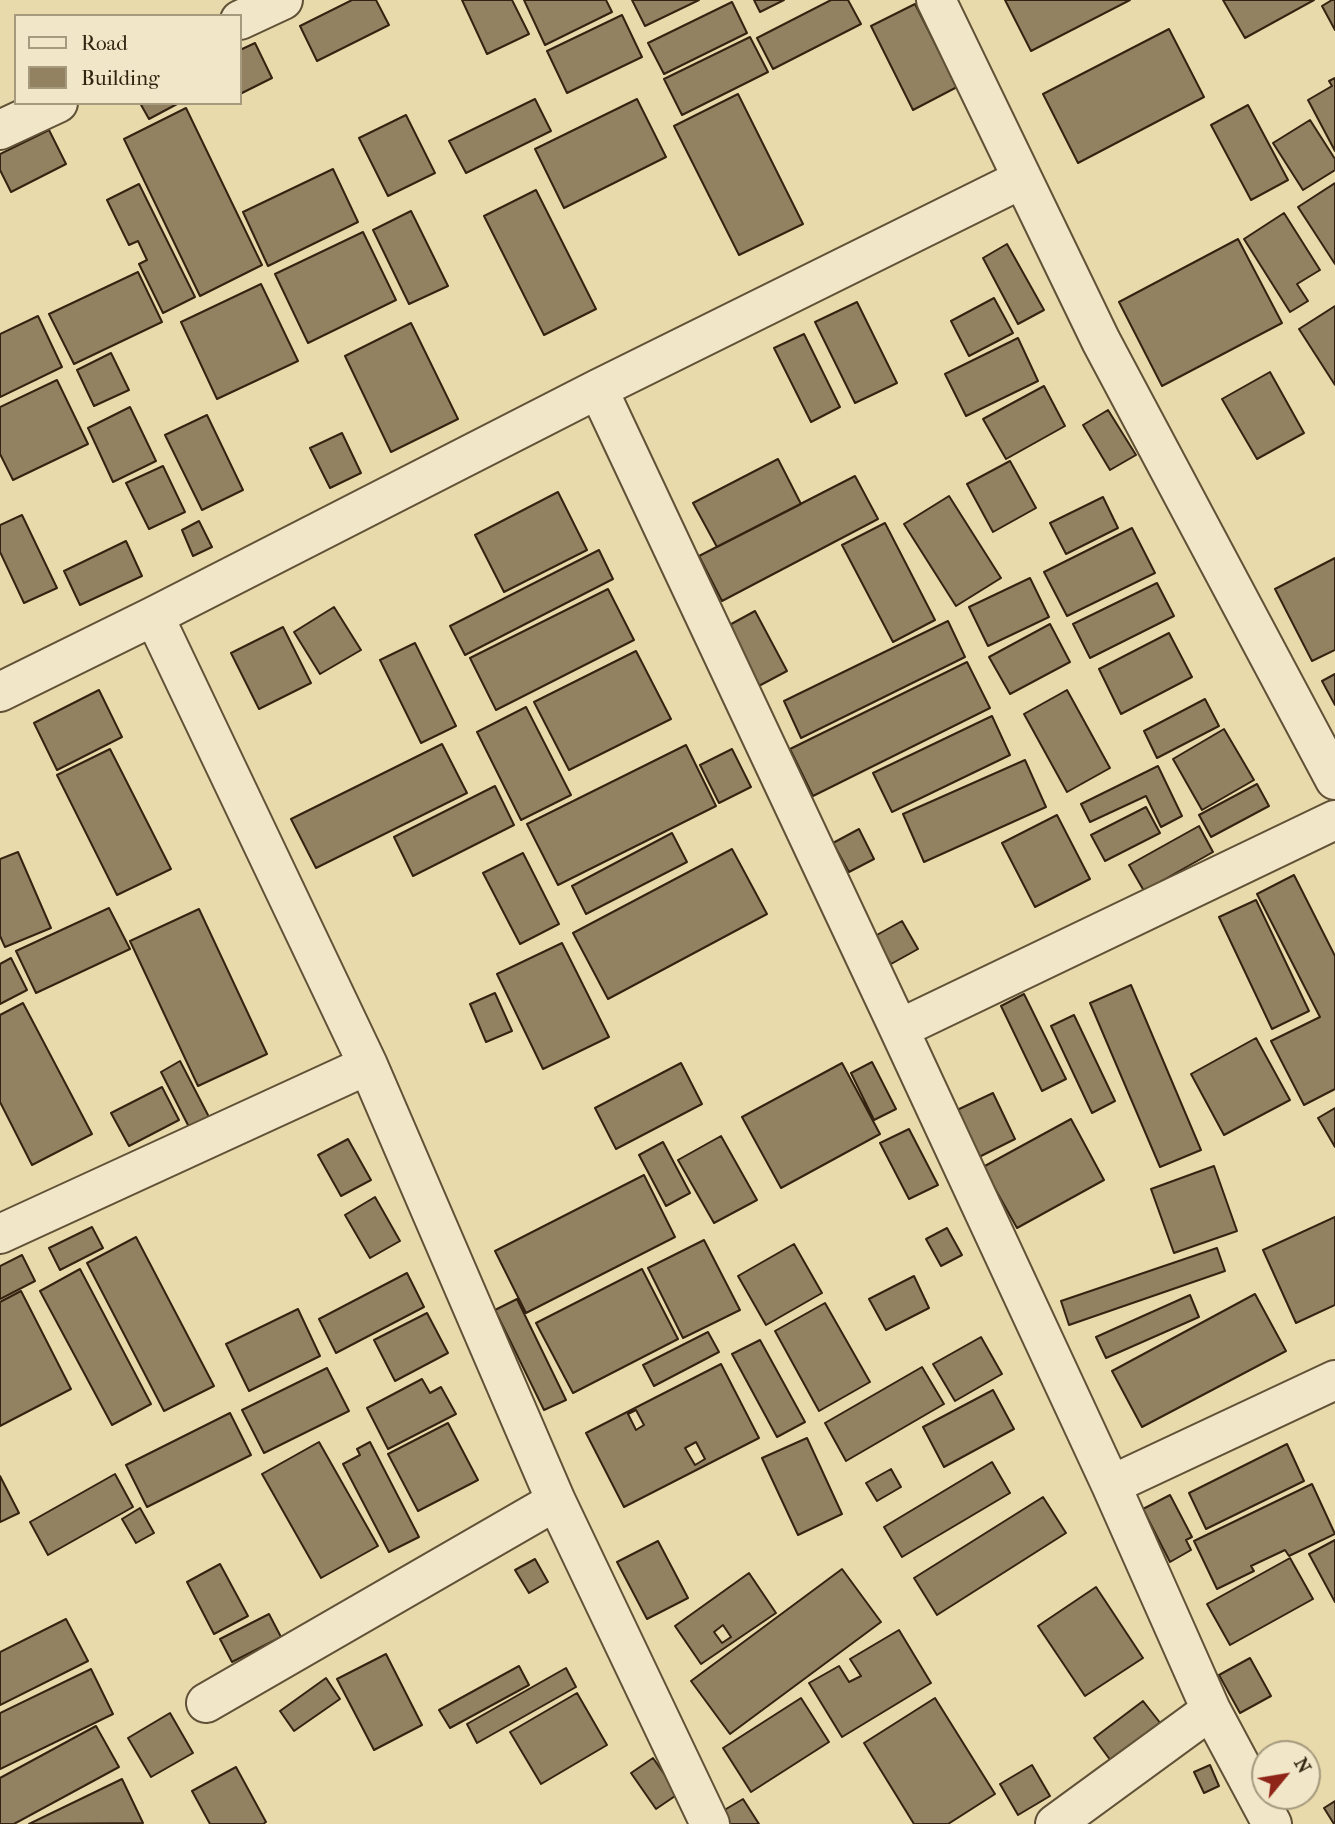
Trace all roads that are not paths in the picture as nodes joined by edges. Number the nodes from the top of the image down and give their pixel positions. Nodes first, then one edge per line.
1 (283, 0) edge
2 (936, 0) edge
3 (242, 19) edge
4 (54, 105) edge
5 (0, 130) edge
6 (1022, 179) junction
7 (598, 389) junction
8 (154, 616) junction
9 (0, 692) edge
10 (1335, 780) edge
11 (1335, 820) edge
12 (899, 1029) junction
13 (368, 1065) junction
14 (0, 1234) edge
15 (1335, 1380) edge
16 (1111, 1485) junction
17 (556, 1501) junction
18 (206, 1703) dead end
19 (1212, 1710) junction
20 (710, 1824) edge
21 (1055, 1824) edge
22 (1272, 1824) edge

1 - 3 street
2 - 6 street
4 - 5 street
6 - 7 street
6 - 10 street
7 - 8 street
7 - 12 street
8 - 9 street
8 - 13 street
11 - 12 street
12 - 16 street
13 - 14 street
13 - 17 street
15 - 16 street
16 - 19 street
17 - 18 street
17 - 20 street
19 - 21 street
19 - 22 street

